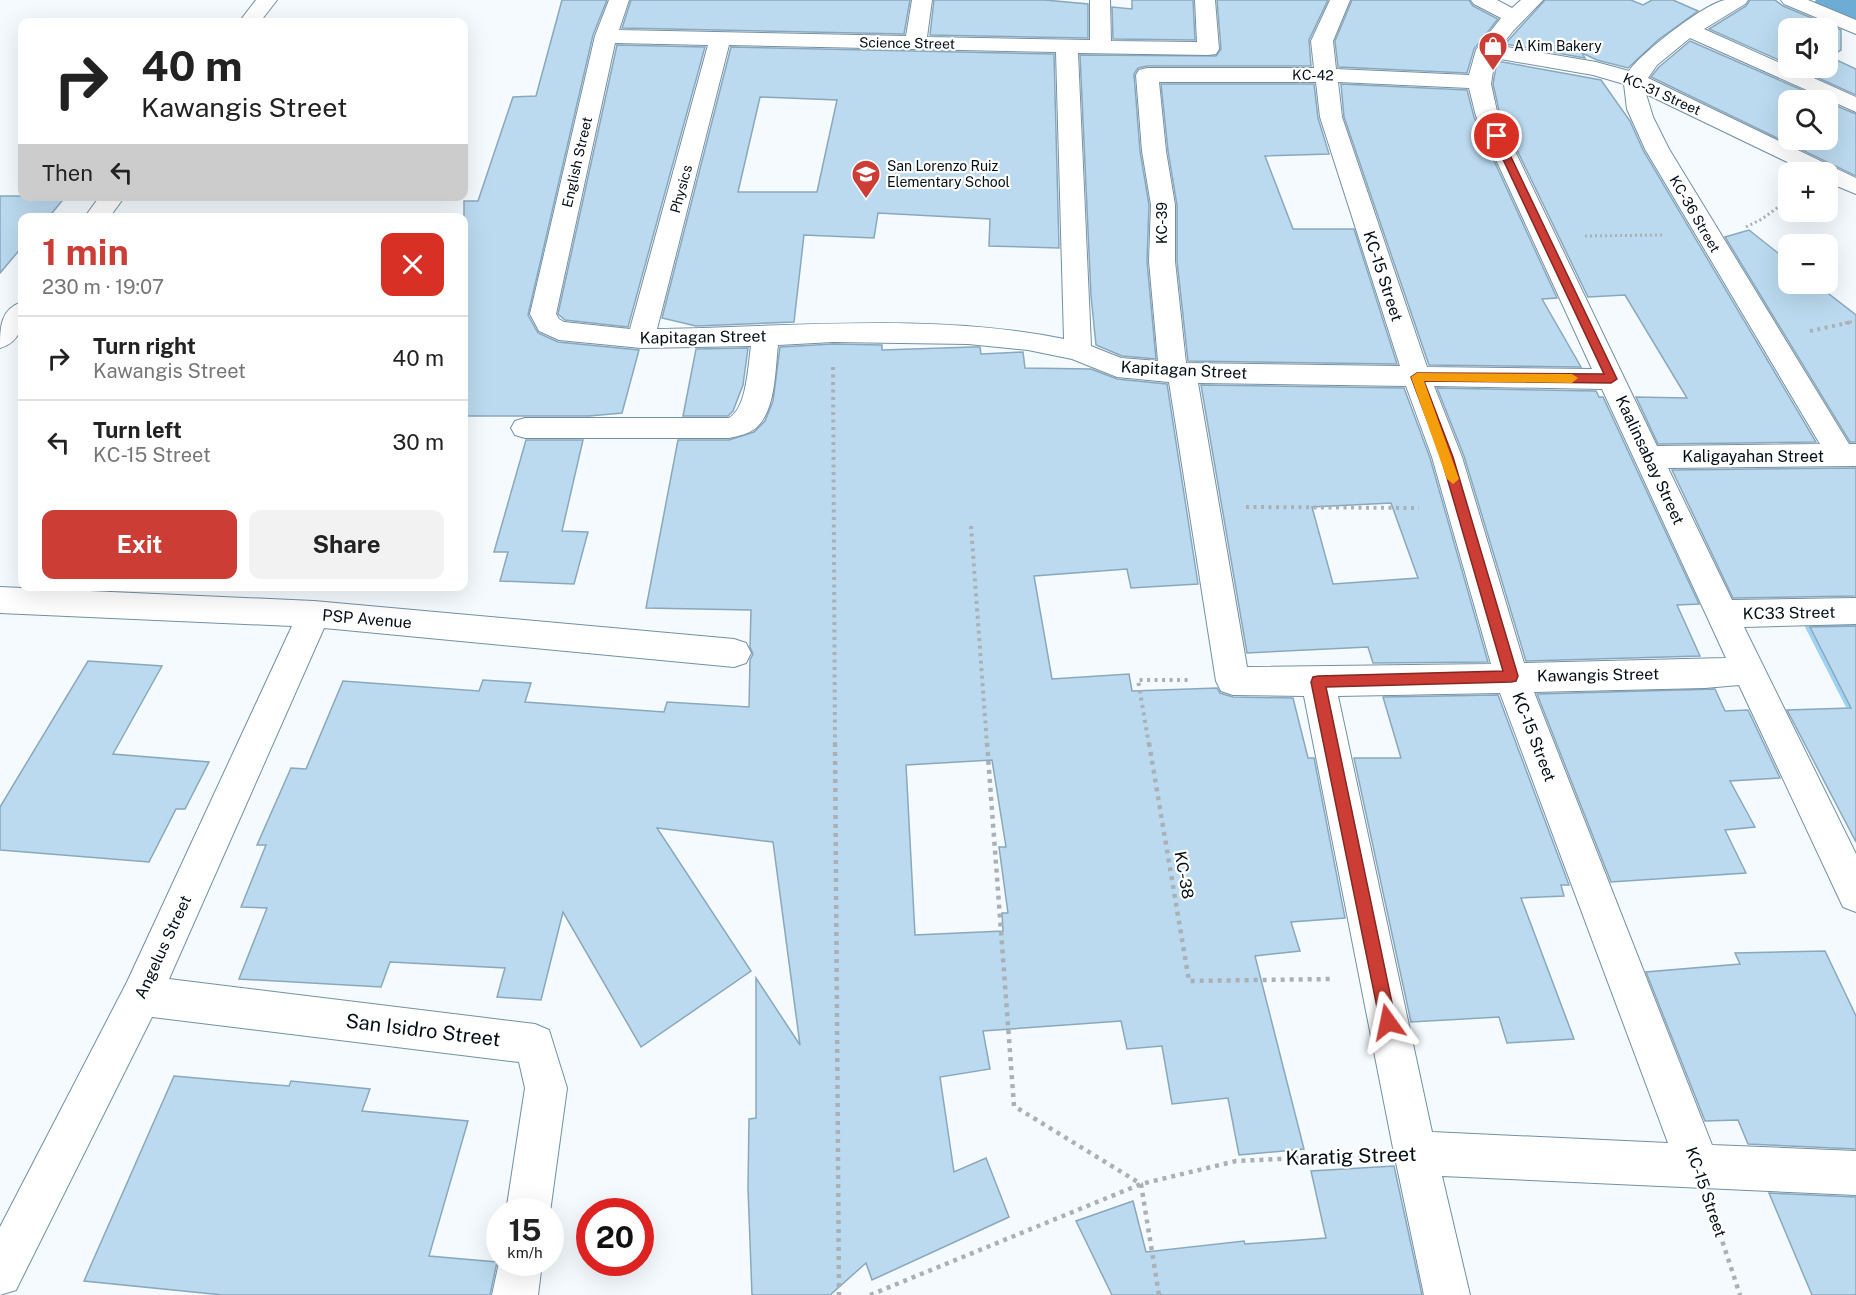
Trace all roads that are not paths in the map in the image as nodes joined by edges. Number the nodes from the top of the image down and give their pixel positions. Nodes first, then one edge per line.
1 (267, 0) edge
2 (619, 0) edge
3 (922, 0) edge
4 (1100, 0) edge
5 (1205, 0) edge
6 (1340, 0) edge
7 (1481, 0) edge
8 (1738, 0) edge
9 (1791, 0) edge
10 (1523, 8) edge
11 (252, 18) edge
12 (1856, 28) edge
13 (1689, 30) junction
14 (606, 36) junction
15 (720, 39) junction
16 (916, 43) junction
17 (1067, 46) junction
18 (1101, 46) junction
19 (1487, 50) junction
20 (1147, 75) joint
21 (1327, 75) junction
22 (1635, 80) junction
23 (1480, 82) junction
24 (1856, 105) edge
25 (1803, 162) edge
26 (1838, 179) edge
27 (1856, 187) edge
28 (548, 325) joint
29 (766, 337) junction
30 (641, 339) junction
31 (1078, 351) junction
32 (1178, 372) junction
33 (1417, 377) junction
34 (1611, 379) junction
35 (525, 428) dead end
36 (1848, 455) edge
37 (1649, 457) junction
38 (0, 600) edge
39 (1856, 611) edge
40 (314, 614) junction
41 (1721, 614) junction
42 (734, 653) dead end
43 (1747, 670) junction
44 (1511, 676) junction
45 (1233, 681) joint
46 (1318, 682) junction
47 (1856, 894) edge
48 (141, 996) junction
49 (1415, 1153) junction
50 (1699, 1167) junction
51 (1856, 1173) edge
52 (530, 1198) edge
53 (0, 1274) edge
54 (518, 1276) edge
55 (515, 1295) edge
56 (1447, 1295) edge

1 - 11 street
2 - 14 street, English Street
3 - 16 street
4 - 18 street
5 - 18 street, Science Street
6 - 21 street, KC-15 Street
7 - 10 street
8 - 13 street
9 - 12 street
10 - 19 street, Kaalinsabay Street
13 - 22 street
13 - 24 street
14 - 15 street, Science Street
14 - 28 street, English Street
15 - 16 street, Science Street
15 - 30 street, Physics
16 - 17 street, Science Street
17 - 18 street, Science Street
17 - 31 street
19 - 22 street, KC-31 Street
19 - 23 street, Kaalinsabay Street
20 - 21 street, KC-42
20 - 32 street, KC-39
21 - 23 street, KC-42
21 - 33 street, KC-15 Street
22 - 25 street, KC-31 Street
22 - 36 street, KC-36 Street
23 - 34 street, Kaalinsabay Street
26 - 27 street, KC-31 Street
28 - 30 street, Kapitagan Street
29 - 30 street, Kapitagan Street
29 - 31 street, Kapitagan Street
29 - 35 street
31 - 32 street, Kapitagan Street
32 - 33 street, Kapitagan Street
32 - 45 street, KC-39
33 - 34 street, Kapitagan Street
33 - 44 street, KC-15 Street
34 - 37 street, Kaalinsabay Street
36 - 37 street, Kaligayahan Street
37 - 41 street, Kaalinsabay Street
38 - 40 street, PSP Avenue
39 - 41 street, KC33 Street
40 - 42 street, PSP Avenue
40 - 48 street, Angelus Street
41 - 43 street, Kaalinsabay Street
43 - 44 street, Kawangis Street
43 - 47 street, Kaalinsabay Street
44 - 46 street, Kawangis Street
44 - 50 street, KC-15 Street
45 - 46 street, Kawangis Street
46 - 49 street
48 - 52 street, San Isidro Street
48 - 53 street, Angelus Street
49 - 50 street, Karatig Street
49 - 56 street
50 - 51 street, Karatig Street
54 - 55 street

